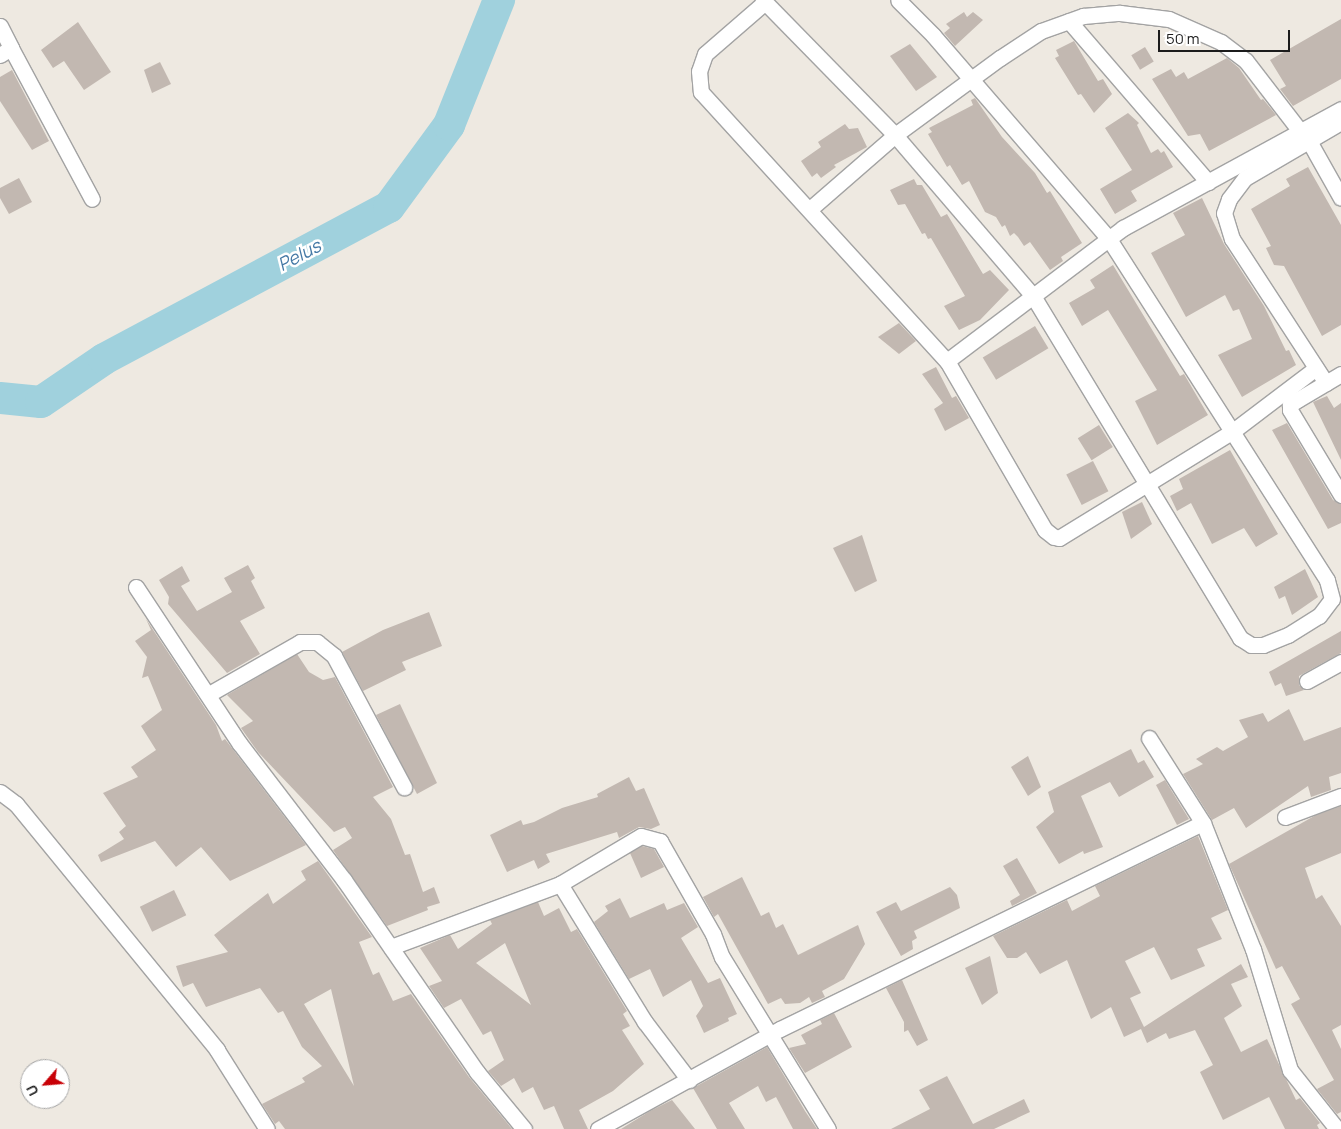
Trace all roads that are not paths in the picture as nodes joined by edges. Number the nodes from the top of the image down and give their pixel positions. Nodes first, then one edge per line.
1 (898, 0) edge
2 (764, 1) edge
3 (1068, 21) junction
4 (0, 26) edge
5 (5, 51) edge
6 (971, 79) junction
7 (1341, 109) edge
8 (1341, 122) edge
9 (895, 135) junction
10 (1305, 136) junction
11 (1208, 182) junction
12 (1341, 198) edge
13 (92, 199) dead end
14 (810, 209) junction
15 (1109, 239) junction
16 (1033, 296) junction
17 (947, 361) junction
18 (1316, 368) junction
19 (1341, 374) edge
20 (1326, 383) junction
21 (1233, 431) junction
22 (1149, 483) junction
23 (1341, 495) edge
24 (136, 587) dead end
25 (1341, 662) edge
26 (1306, 681) dead end
27 (209, 694) junction
28 (1149, 738) dead end
29 (404, 787) dead end
30 (0, 792) edge
31 (1341, 796) edge
32 (1285, 817) dead end
33 (1203, 823) junction
34 (560, 884) junction
35 (391, 947) junction
36 (770, 1034) junction
37 (689, 1080) junction
38 (267, 1129) edge
39 (524, 1129) edge
40 (598, 1129) edge
41 (828, 1129) edge
42 (1337, 1129) edge

1 - 6 street
2 - 9 street
2 - 14 street
3 - 6 street
3 - 10 street
3 - 11 street
4 - 5 street
5 - 13 street
6 - 9 street
6 - 15 street
7 - 10 street
8 - 10 street
9 - 14 street
9 - 16 street
10 - 11 street
10 - 12 street
10 - 18 street
11 - 15 street
14 - 17 street
15 - 16 street
15 - 21 street
16 - 17 street
16 - 22 street
17 - 22 street
18 - 20 street
18 - 21 street
19 - 20 street
20 - 23 street
21 - 22 street
21 - 22 street
24 - 27 street
25 - 26 street
27 - 29 street
27 - 35 street
28 - 33 street
30 - 38 street
31 - 32 street
33 - 36 street
33 - 42 street
34 - 35 street
34 - 36 street
34 - 37 street
35 - 39 street
36 - 37 street
36 - 41 street
37 - 40 street

